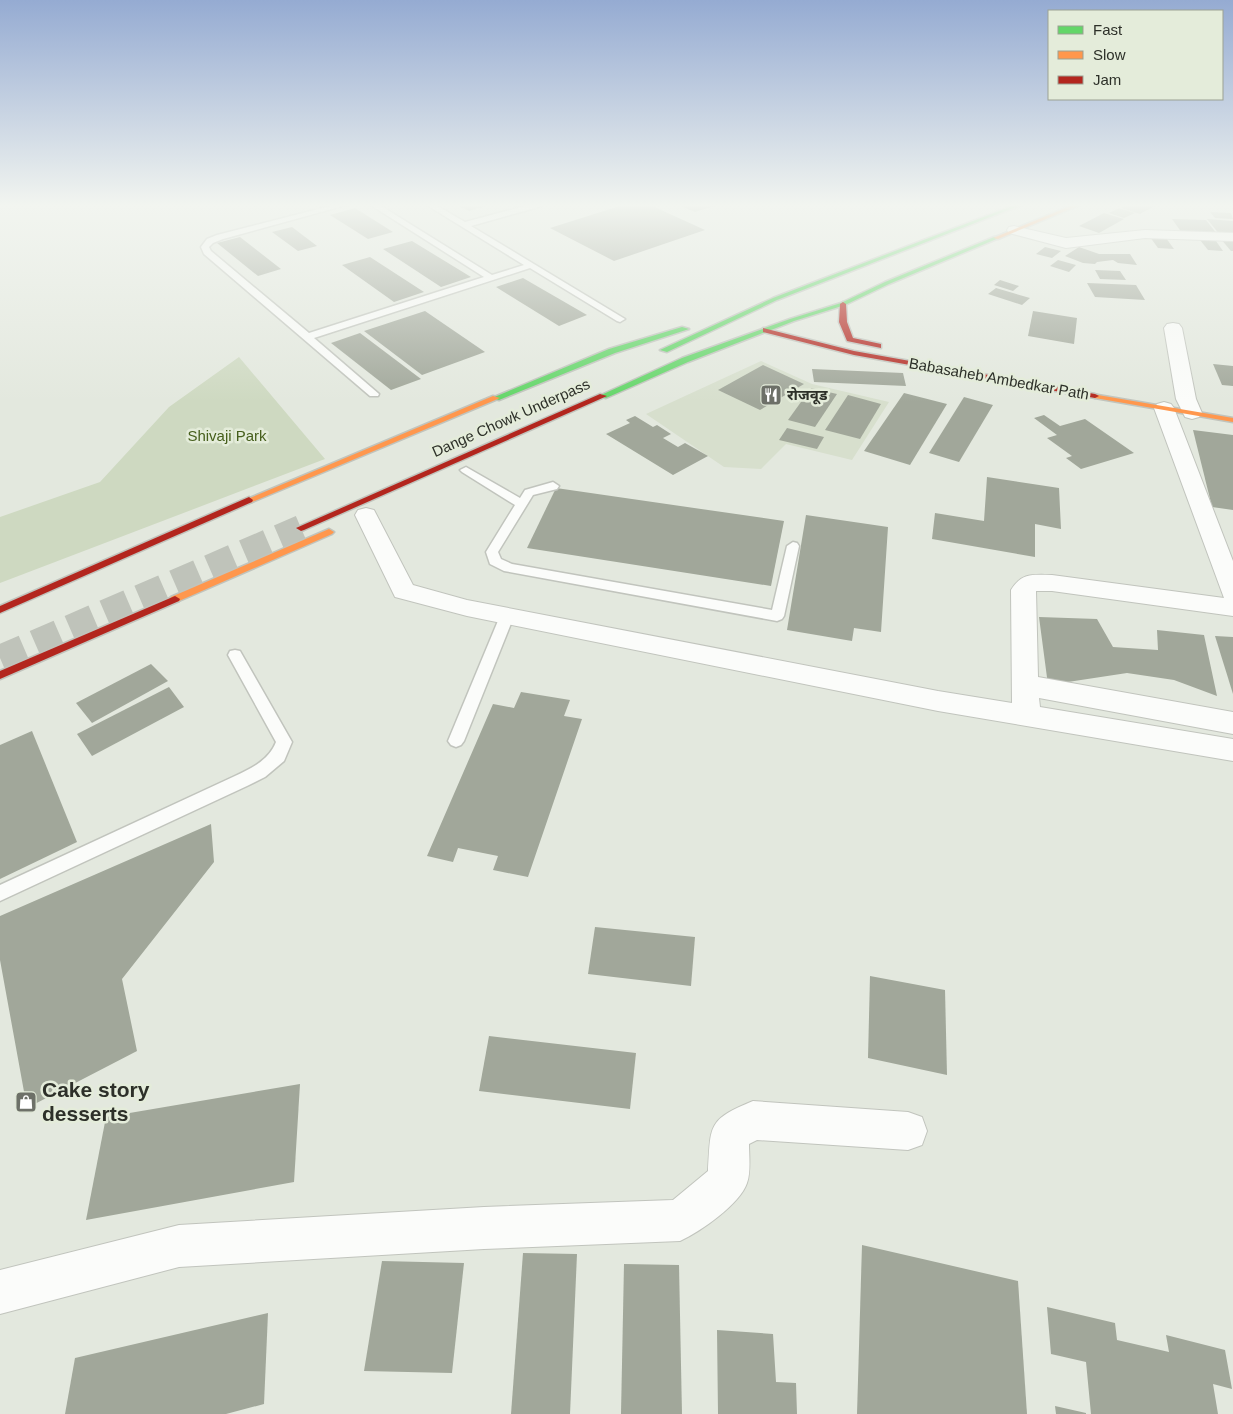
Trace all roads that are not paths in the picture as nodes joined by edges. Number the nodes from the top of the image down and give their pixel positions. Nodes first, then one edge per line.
1 (228, 270) edge
2 (478, 270) edge
3 (516, 270) edge
4 (539, 270) edge
5 (850, 270) edge
6 (918, 270) edge
7 (491, 278) junction
8 (842, 304) junction
9 (620, 319) dead end
10 (729, 320) junction
11 (792, 320) junction
12 (809, 325) dead end
13 (1173, 328) dead end
14 (766, 330) junction
15 (833, 334) dead end
16 (307, 337) junction
17 (850, 339) junction
18 (658, 353) dead end
19 (685, 360) junction
20 (667, 381) dead end
21 (1108, 386) dead end
22 (374, 394) dead end
23 (1182, 403) junction
24 (1233, 420) edge
25 (482, 464) dead end
26 (462, 472) joint
27 (553, 486) dead end
28 (522, 504) junction
29 (366, 515) dead end
30 (339, 527) dead end
31 (301, 528) tunnel mouth
32 (793, 546) dead end
33 (1233, 593) edge
34 (1233, 608) edge
35 (1, 610) edge
36 (507, 616) junction
37 (235, 655) dead end
38 (0, 675) edge
39 (1025, 685) junction
40 (1026, 715) junction
41 (1233, 723) edge
42 (456, 741) dead end
43 (1233, 750) edge
44 (0, 894) edge
45 (908, 1131) dead end
46 (0, 1292) edge

1 - 16 lane
2 - 7 lane
3 - 7 lane
4 - 9 lane
5 - 10 main road
6 - 8 main road, Dange Chowk Underpass
7 - 16 lane
8 - 11 main road, Dange Chowk Underpass
8 - 17 main road
10 - 18 main road
10 - 35 main road
11 - 12 main road
11 - 14 main road, Dange Chowk Underpass
13 - 23 street
14 - 19 main road, Dange Chowk Underpass
14 - 23 main road, Babasaheb Ambedkar Path
15 - 17 main road, Babasaheb Ambedkar Path
16 - 22 lane
17 - 21 main road, Babasaheb Ambedkar Path
19 - 20 main road
19 - 31 main road, Dange Chowk Underpass
23 - 24 main road, Babasaheb Ambedkar Path
23 - 33 street
25 - 26 main road
26 - 28 lane
27 - 28 lane
28 - 32 lane
29 - 36 street
30 - 38 main road
34 - 39 street
36 - 40 street
36 - 42 lane
37 - 44 lane
39 - 40 street
39 - 41 street
40 - 43 street
45 - 46 street

